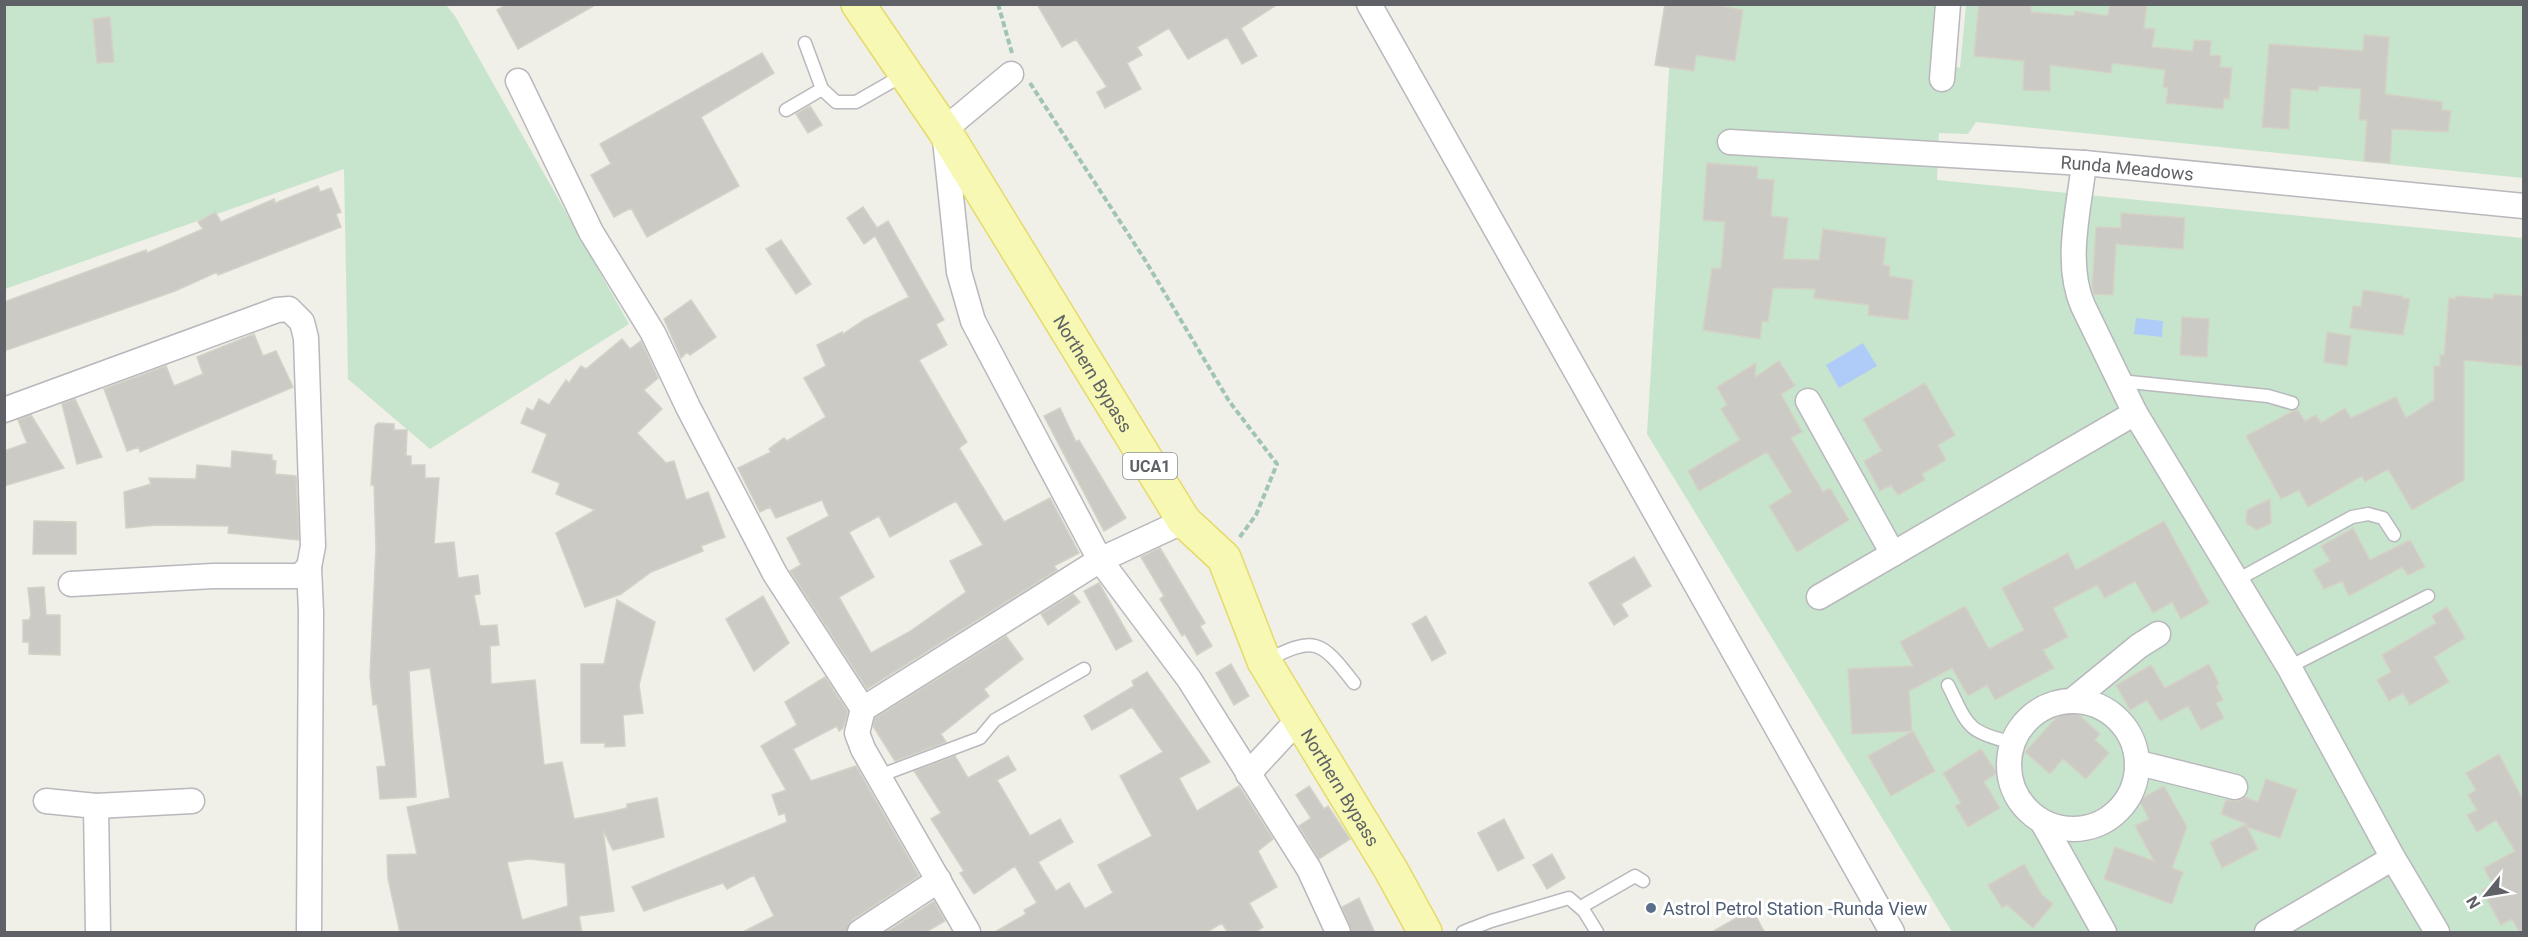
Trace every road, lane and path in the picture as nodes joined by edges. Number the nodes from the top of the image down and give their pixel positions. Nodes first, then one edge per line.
1 (858, 4) edge
2 (998, 4) edge
3 (1369, 4) edge
4 (1948, 4) edge
5 (805, 43) dead end
6 (1019, 72) junction
7 (906, 73) junction
8 (1942, 79) dead end
9 (518, 81) dead end
10 (822, 88) junction
11 (786, 110) dead end
12 (944, 130) junction
13 (1730, 142) dead end
14 (2084, 163) junction
15 (2523, 206) edge
16 (2120, 381) junction
17 (1808, 401) dead end
18 (2292, 403) dead end
19 (4, 410) edge
20 (2136, 412) junction
21 (1184, 521) junction
22 (2394, 535) dead end
23 (1893, 554) junction
24 (1224, 558) junction
25 (1100, 560) junction
26 (309, 567) junction
27 (2237, 580) junction
28 (71, 584) dead end
29 (2428, 596) dead end
30 (1819, 597) dead end
31 (2158, 634) dead end
32 (1264, 661) junction
33 (2289, 667) junction
34 (1084, 669) dead end
35 (1354, 683) dead end
36 (1948, 685) dead end
37 (2073, 700) junction
38 (863, 709) junction
39 (1298, 720) junction
40 (2011, 742) junction
41 (2139, 763) junction
42 (1248, 774) junction
43 (879, 776) junction
44 (2235, 787) dead end
45 (46, 801) dead end
46 (192, 801) dead end
47 (96, 806) junction
48 (2043, 823) junction
49 (2393, 858) junction
50 (939, 880) junction
51 (1643, 881) dead end
52 (1581, 907) junction
53 (98, 933) edge
54 (309, 933) edge
55 (860, 933) edge
56 (968, 933) edge
57 (1338, 933) edge
58 (1425, 933) edge
59 (1463, 933) edge
60 (1597, 933) edge
61 (1892, 933) edge
62 (2104, 933) edge
63 (2267, 933) edge
64 (2437, 933) edge

1 - 7 main road, Northern Bypass / UCA1
2 - 6 path
3 - 61 street
4 - 8 street
5 - 10 lane
6 - 12 street
6 - 24 path
7 - 10 lane
7 - 12 main road, Northern Bypass / UCA1
9 - 38 street
10 - 11 lane
12 - 21 main road, Northern Bypass / UCA1
12 - 25 street
13 - 14 street, Runda Meadows
14 - 15 street, Runda Meadows
14 - 16 street
16 - 18 lane
16 - 20 street
17 - 23 street
19 - 26 street
20 - 23 street
20 - 27 street
21 - 24 main road, Northern Bypass / UCA1
21 - 25 street
22 - 27 lane
23 - 30 street
24 - 32 main road, Northern Bypass / UCA1
25 - 38 street
25 - 42 street
26 - 28 street
26 - 54 street
27 - 33 street
29 - 33 lane
31 - 37 street
32 - 35 lane
32 - 39 main road, Northern Bypass / UCA1
33 - 49 street
34 - 43 lane
36 - 40 lane
37 - 40 street
37 - 41 street
38 - 43 street
39 - 42 street
39 - 58 main road, Northern Bypass / UCA1
40 - 48 street
41 - 44 street
41 - 48 street
42 - 57 street
43 - 50 street
45 - 47 street
46 - 47 street
47 - 53 street
48 - 62 street
49 - 63 street
49 - 64 street
50 - 55 street
50 - 56 street
51 - 52 lane
52 - 59 lane
52 - 60 lane

